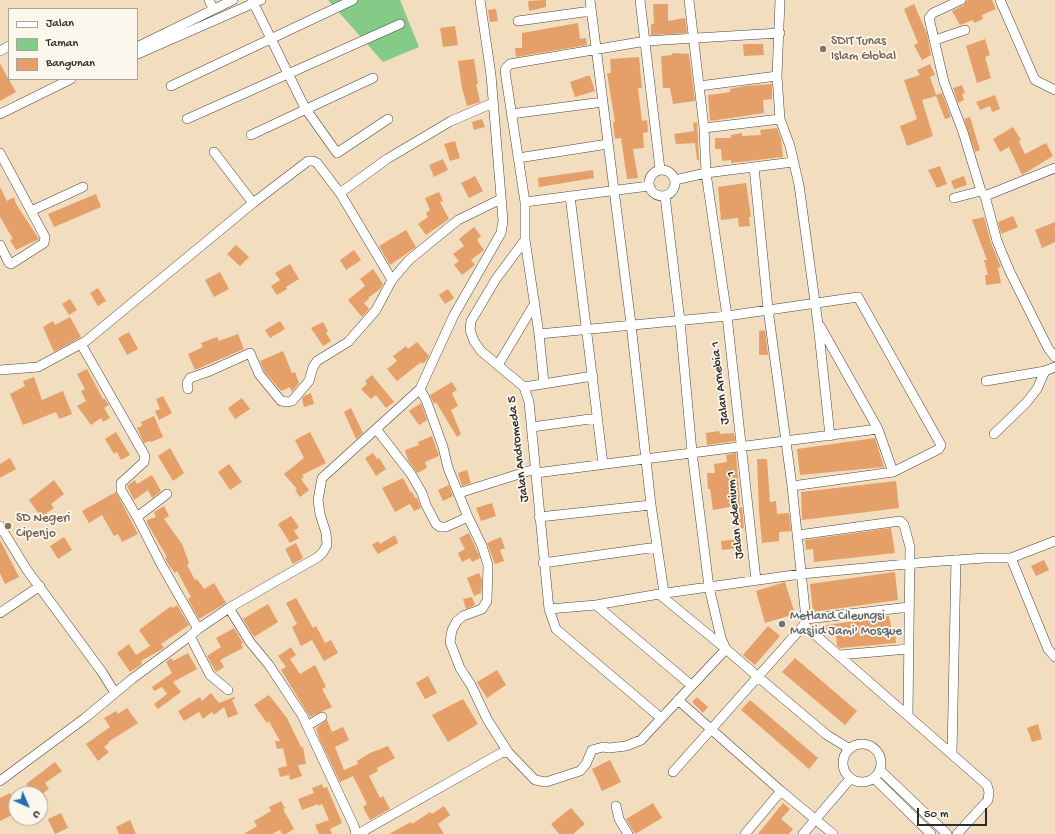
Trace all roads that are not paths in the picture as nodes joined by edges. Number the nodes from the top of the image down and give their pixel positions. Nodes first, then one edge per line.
1 (209, 0) edge
2 (233, 0) edge
3 (354, 0) edge
4 (480, 0) edge
5 (590, 0) edge
6 (640, 0) edge
7 (689, 0) edge
8 (780, 0) edge
9 (961, 0) edge
10 (1000, 0) edge
11 (256, 1) edge
12 (213, 9) junction
13 (591, 11) junction
14 (518, 21) dead end
15 (400, 24) dead end
16 (965, 30) dead end
17 (780, 33) junction
18 (270, 38) junction
19 (692, 38) junction
20 (935, 40) junction
21 (646, 41) junction
22 (138, 50) edge
23 (596, 50) junction
24 (288, 74) junction
25 (777, 76) junction
26 (373, 78) dead end
27 (68, 80) edge
28 (171, 86) dead end
29 (699, 86) junction
30 (1055, 90) edge
31 (603, 102) junction
32 (493, 103) junction
33 (305, 108) junction
34 (0, 114) edge
35 (511, 114) junction
36 (187, 119) dead end
37 (388, 119) dead end
38 (780, 119) junction
39 (704, 128) junction
40 (251, 135) dead end
41 (608, 144) junction
42 (214, 152) dead end
43 (0, 153) edge
44 (518, 158) junction
45 (793, 162) junction
46 (4, 167) edge
47 (754, 167) junction
48 (1055, 168) edge
49 (660, 170) junction
50 (706, 173) junction
51 (675, 180) junction
52 (649, 186) junction
53 (82, 187) dead end
54 (614, 190) junction
55 (340, 193) junction
56 (983, 194) junction
57 (570, 196) junction
58 (665, 196) junction
59 (954, 198) dead end
60 (501, 199) junction
61 (525, 202) junction
62 (253, 203) junction
63 (31, 211) junction
64 (525, 240) junction
65 (0, 245) edge
66 (392, 280) junction
67 (814, 302) junction
68 (535, 303) junction
69 (768, 309) junction
70 (727, 316) junction
71 (680, 322) junction
72 (631, 324) junction
73 (818, 324) junction
74 (586, 329) junction
75 (539, 334) junction
76 (81, 344) junction
77 (1055, 357) edge
78 (498, 365) junction
79 (1055, 367) edge
80 (0, 370) edge
81 (1045, 371) junction
82 (593, 376) junction
83 (986, 381) dead end
84 (544, 383) junction
85 (524, 387) junction
86 (188, 389) dead end
87 (420, 389) junction
88 (597, 418) junction
89 (532, 427) junction
90 (878, 429) junction
91 (377, 430) junction
92 (994, 434) dead end
93 (830, 436) junction
94 (785, 442) junction
95 (742, 446) junction
96 (692, 452) junction
97 (646, 458) junction
98 (603, 464) junction
99 (536, 471) junction
100 (893, 472) junction
101 (792, 486) junction
102 (459, 493) junction
103 (167, 494) dead end
104 (651, 505) junction
105 (138, 517) junction
106 (468, 517) junction
107 (539, 517) junction
108 (0, 526) edge
109 (798, 535) junction
110 (1055, 541) edge
111 (657, 547) junction
112 (1011, 558) junction
113 (959, 560) junction
114 (543, 563) junction
115 (910, 564) junction
116 (802, 574) junction
117 (756, 580) junction
118 (40, 586) junction
119 (709, 587) junction
120 (662, 593) junction
121 (596, 605) junction
122 (909, 607) junction
123 (229, 608) junction
124 (549, 609) junction
125 (0, 613) edge
126 (805, 622) junction
127 (198, 628) junction
128 (190, 636) junction
129 (726, 649) junction
130 (908, 649) junction
131 (839, 655) junction
132 (1055, 657) edge
133 (757, 676) junction
134 (691, 685) junction
135 (228, 690) dead end
136 (115, 693) junction
137 (678, 700) junction
138 (908, 714) junction
139 (322, 717) dead end
140 (661, 718) junction
141 (307, 726) junction
142 (710, 729) junction
143 (850, 749) junction
144 (508, 752) junction
145 (952, 753) junction
146 (881, 771) junction
147 (673, 772) dead end
148 (850, 779) junction
149 (875, 779) junction
150 (0, 781) edge
151 (781, 791) junction
152 (616, 806) dead end
153 (816, 820) junction
154 (357, 834) edge
155 (628, 834) edge
156 (745, 834) edge
157 (803, 834) edge
158 (833, 834) edge
159 (931, 834) edge
160 (947, 834) edge
161 (957, 834) edge

1 - 12 street
2 - 12 street
3 - 18 street
4 - 32 street
5 - 13 street
6 - 21 street
7 - 19 street, Jalan Arnebia 1
8 - 17 street
9 - 20 street
10 - 30 street
11 - 18 street
11 - 22 street
12 - 22 street
13 - 14 street
13 - 23 street
15 - 24 street
16 - 20 street
17 - 19 street
17 - 25 street
18 - 24 street
18 - 28 street
19 - 21 street
19 - 29 street, Jalan Arnebia 1
20 - 56 street
21 - 23 street
21 - 49 street
23 - 31 street
23 - 35 street
24 - 33 street
24 - 36 street
25 - 29 street
25 - 38 street
26 - 33 street
27 - 34 street
29 - 39 street, Jalan Arnebia 1
31 - 35 street
31 - 41 street
32 - 55 street
32 - 60 street
33 - 37 street
33 - 40 street
35 - 44 street
38 - 39 street
38 - 45 street
39 - 50 street, Jalan Arnebia 1
41 - 44 street
41 - 54 street
42 - 62 street
43 - 46 street
44 - 61 street
45 - 47 street
45 - 67 street
46 - 63 street
47 - 50 street
47 - 69 street
48 - 56 street
49 - 51 street
49 - 52 street
50 - 51 street
50 - 70 street, Jalan Arnebia 1
51 - 58 street
52 - 54 street
52 - 58 street
53 - 63 street
54 - 57 street
54 - 72 street
55 - 62 street
55 - 66 street
56 - 59 street
56 - 77 street
57 - 61 street
57 - 74 street
58 - 71 street
60 - 66 street
60 - 87 street
61 - 64 street
62 - 76 street
63 - 65 street
64 - 68 street
64 - 78 street, Jalan Andromeda 5
66 - 86 street
67 - 69 street
67 - 73 street
67 - 100 street
68 - 75 street
68 - 78 street
69 - 70 street
69 - 94 street
70 - 71 street
70 - 95 street, Jalan Arnebia 1
71 - 72 street
71 - 96 street
72 - 74 street
72 - 97 street
73 - 90 street
73 - 93 street
74 - 75 street
74 - 82 street
75 - 84 street
76 - 80 street
76 - 105 street
78 - 85 street, Jalan Andromeda 5
79 - 81 street
81 - 83 street
81 - 92 street
82 - 84 street
82 - 88 street
84 - 85 street
85 - 89 street, Jalan Andromeda 5
87 - 91 street
87 - 102 street
88 - 89 street
88 - 98 street
89 - 99 street, Jalan Andromeda 5
90 - 93 street
90 - 100 street
91 - 106 street
91 - 123 street
93 - 94 street
94 - 95 street
94 - 101 street
95 - 96 street
95 - 117 street, Jalan Adenium 1
96 - 97 street
96 - 119 street
97 - 98 street
97 - 104 street
98 - 99 street
99 - 102 street
99 - 107 street, Jalan Andromeda 5
100 - 101 street
101 - 109 street
102 - 106 street
103 - 105 street
104 - 107 street
104 - 111 street
105 - 127 street
106 - 144 street
107 - 114 street, Jalan Andromeda 5
108 - 118 street
109 - 115 street
109 - 116 street
110 - 112 street
111 - 114 street
111 - 120 street
112 - 113 street
112 - 132 street
113 - 115 street
113 - 145 street
114 - 124 street, Jalan Andromeda 5
115 - 116 street
115 - 122 street
116 - 117 street
116 - 126 street
117 - 119 street
118 - 125 street
118 - 136 street
119 - 120 street
119 - 129 street
120 - 121 street
120 - 129 street
121 - 124 street
121 - 134 street
122 - 126 street
122 - 130 street
123 - 127 street
123 - 141 street
124 - 140 street, Jalan Andromeda 5
126 - 131 street
126 - 133 street
127 - 128 street
128 - 135 street
128 - 136 street
129 - 133 street
129 - 134 street
130 - 131 street
130 - 138 street
131 - 138 street
133 - 142 street
133 - 143 street
134 - 137 street
136 - 150 street
137 - 140 street
137 - 142 street
138 - 145 street
139 - 141 street
140 - 144 street
141 - 154 street
142 - 147 street
142 - 151 street
143 - 146 street
143 - 148 street
144 - 154 street
145 - 161 street
146 - 149 street
146 - 160 street
148 - 149 street
148 - 153 street
149 - 159 street
151 - 153 street
151 - 156 street
152 - 155 street
153 - 157 street
153 - 158 street

